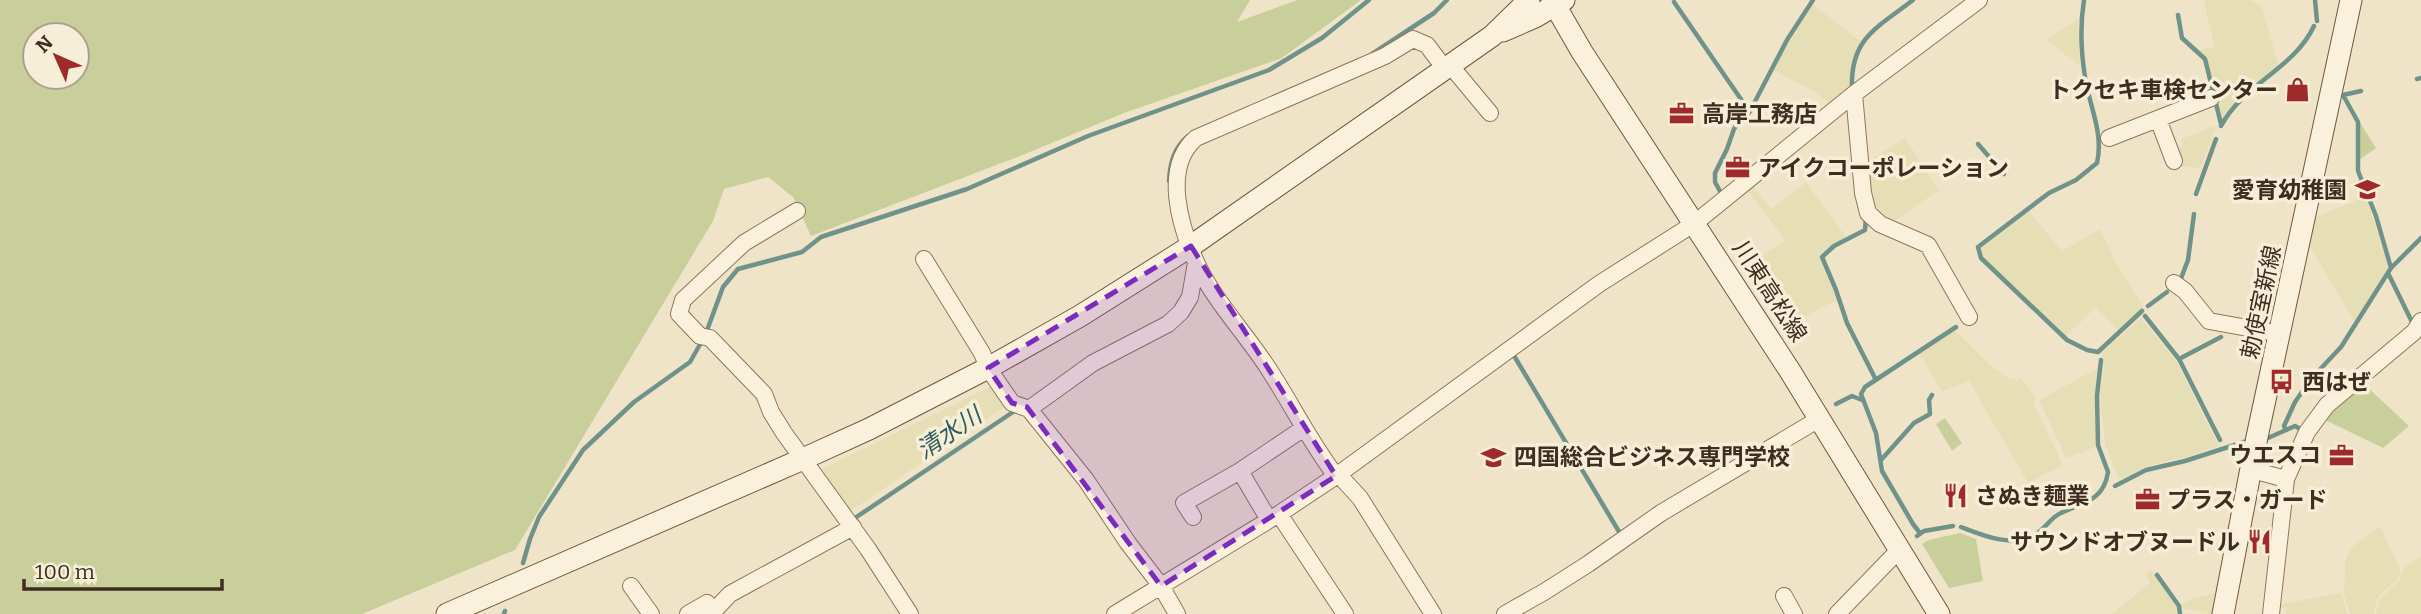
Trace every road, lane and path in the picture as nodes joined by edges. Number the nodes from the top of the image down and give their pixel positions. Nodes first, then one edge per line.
1 (1529, 0) edge
2 (1979, 0) edge
3 (2351, 0) edge
4 (1557, 2) edge
5 (1492, 36) junction
6 (1448, 67) junction
7 (1854, 94) junction
8 (2211, 98) dead end
9 (1490, 113) dead end
10 (2158, 119) junction
11 (2109, 138) dead end
12 (2175, 151) dead end
13 (797, 211) dead end
14 (1695, 223) junction
15 (1194, 255) junction
16 (924, 259) dead end
17 (2174, 283) dead end
18 (1969, 317) dead end
19 (2420, 325) edge
20 (2281, 334) junction
21 (988, 368) junction
22 (1022, 406) junction
23 (1819, 419) junction
24 (1304, 428) junction
25 (803, 459) junction
26 (2252, 470) junction
27 (1240, 471) junction
28 (1337, 475) junction
29 (2286, 479) junction
30 (1193, 517) dead end
31 (1274, 517) junction
32 (848, 522) junction
33 (1899, 550) junction
34 (631, 586) dead end
35 (1161, 586) junction
36 (1784, 596) dead end
37 (710, 609) edge
38 (447, 614) edge
39 (652, 614) edge
40 (688, 614) edge
41 (910, 614) edge
42 (1115, 614) edge
43 (1177, 614) edge
44 (1345, 614) edge
45 (1433, 614) edge
46 (1505, 614) edge
47 (1794, 614) edge
48 (1837, 614) edge
49 (1939, 614) edge
50 (2223, 614) edge
51 (2271, 614) edge

1 - 5 main road
2 - 7 street
3 - 20 main road, 勅使室新線
4 - 5 main road
4 - 14 main road, 川東高松線
5 - 6 main road
6 - 9 street
6 - 15 main road
6 - 15 street
7 - 14 street
7 - 18 street
8 - 10 street
10 - 11 street
10 - 12 street
13 - 25 street
14 - 23 main road, 川東高松線
14 - 28 street
15 - 21 main road
15 - 22 street
15 - 24 street
16 - 21 street
17 - 20 street
19 - 29 street
20 - 26 main road, 勅使室新線
21 - 22 street
21 - 25 main road
22 - 35 street
23 - 33 main road, 川東高松線
23 - 46 street
24 - 27 street
24 - 28 street
25 - 32 street
25 - 38 main road
26 - 29 street
26 - 50 main road, 勅使室新線
27 - 30 street
27 - 31 street
28 - 31 street
28 - 45 street
29 - 51 street
31 - 35 street
31 - 44 street
32 - 37 street
32 - 41 street
33 - 48 street
33 - 49 main road, 川東高松線
34 - 39 street
35 - 42 street
35 - 43 street
36 - 47 street
37 - 40 street

